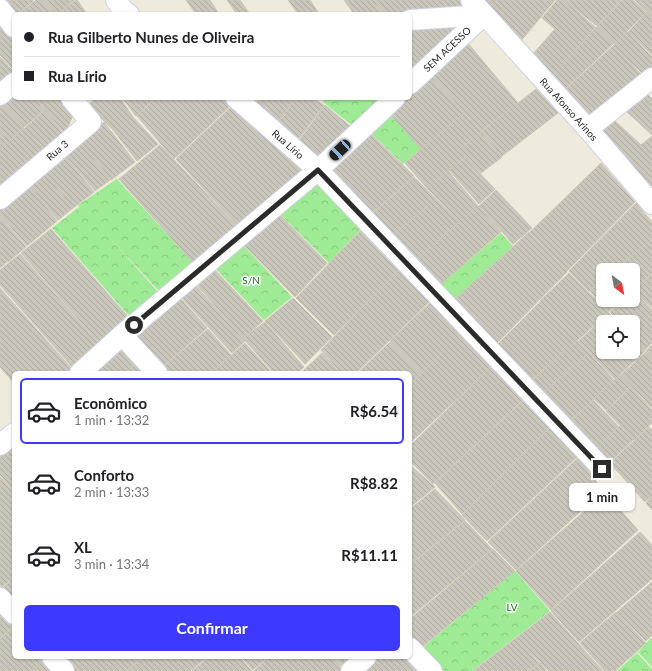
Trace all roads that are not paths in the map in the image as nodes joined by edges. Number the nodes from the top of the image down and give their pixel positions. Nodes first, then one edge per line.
1 (116, 0) edge
2 (471, 0) edge
3 (0, 9) edge
4 (126, 12) edge
5 (484, 15) junction
6 (412, 20) edge
7 (12, 24) edge
8 (652, 78) edge
9 (412, 82) edge
10 (12, 85) edge
11 (0, 95) edge
12 (73, 100) edge
13 (238, 100) edge
14 (393, 100) edge
15 (588, 129) junction
16 (318, 170) junction
17 (0, 199) edge
18 (652, 204) edge
19 (122, 335) junction
20 (82, 371) edge
21 (155, 371) edge
22 (12, 435) edge
23 (0, 445) edge
24 (602, 469) dead end
25 (0, 598) edge
26 (12, 612) edge
27 (412, 650) edge
28 (54, 659) edge
29 (364, 659) edge
30 (64, 671) edge
31 (351, 671) edge
32 (432, 671) edge

1 - 4 street
2 - 5 street, Rua Afonso Arinos
3 - 7 street
5 - 6 street
5 - 9 street, SEM ACESSO
5 - 15 street, Rua Afonso Arinos
8 - 15 street
10 - 11 street
12 - 17 street, Rua 3
13 - 16 street, Rua Lírio
14 - 16 street
15 - 18 street, Rua Afonso Arinos
16 - 19 street
16 - 24 street, Rua Lírio
19 - 20 street
19 - 21 street
22 - 23 street
25 - 26 street
27 - 32 street
28 - 30 street
29 - 31 street

